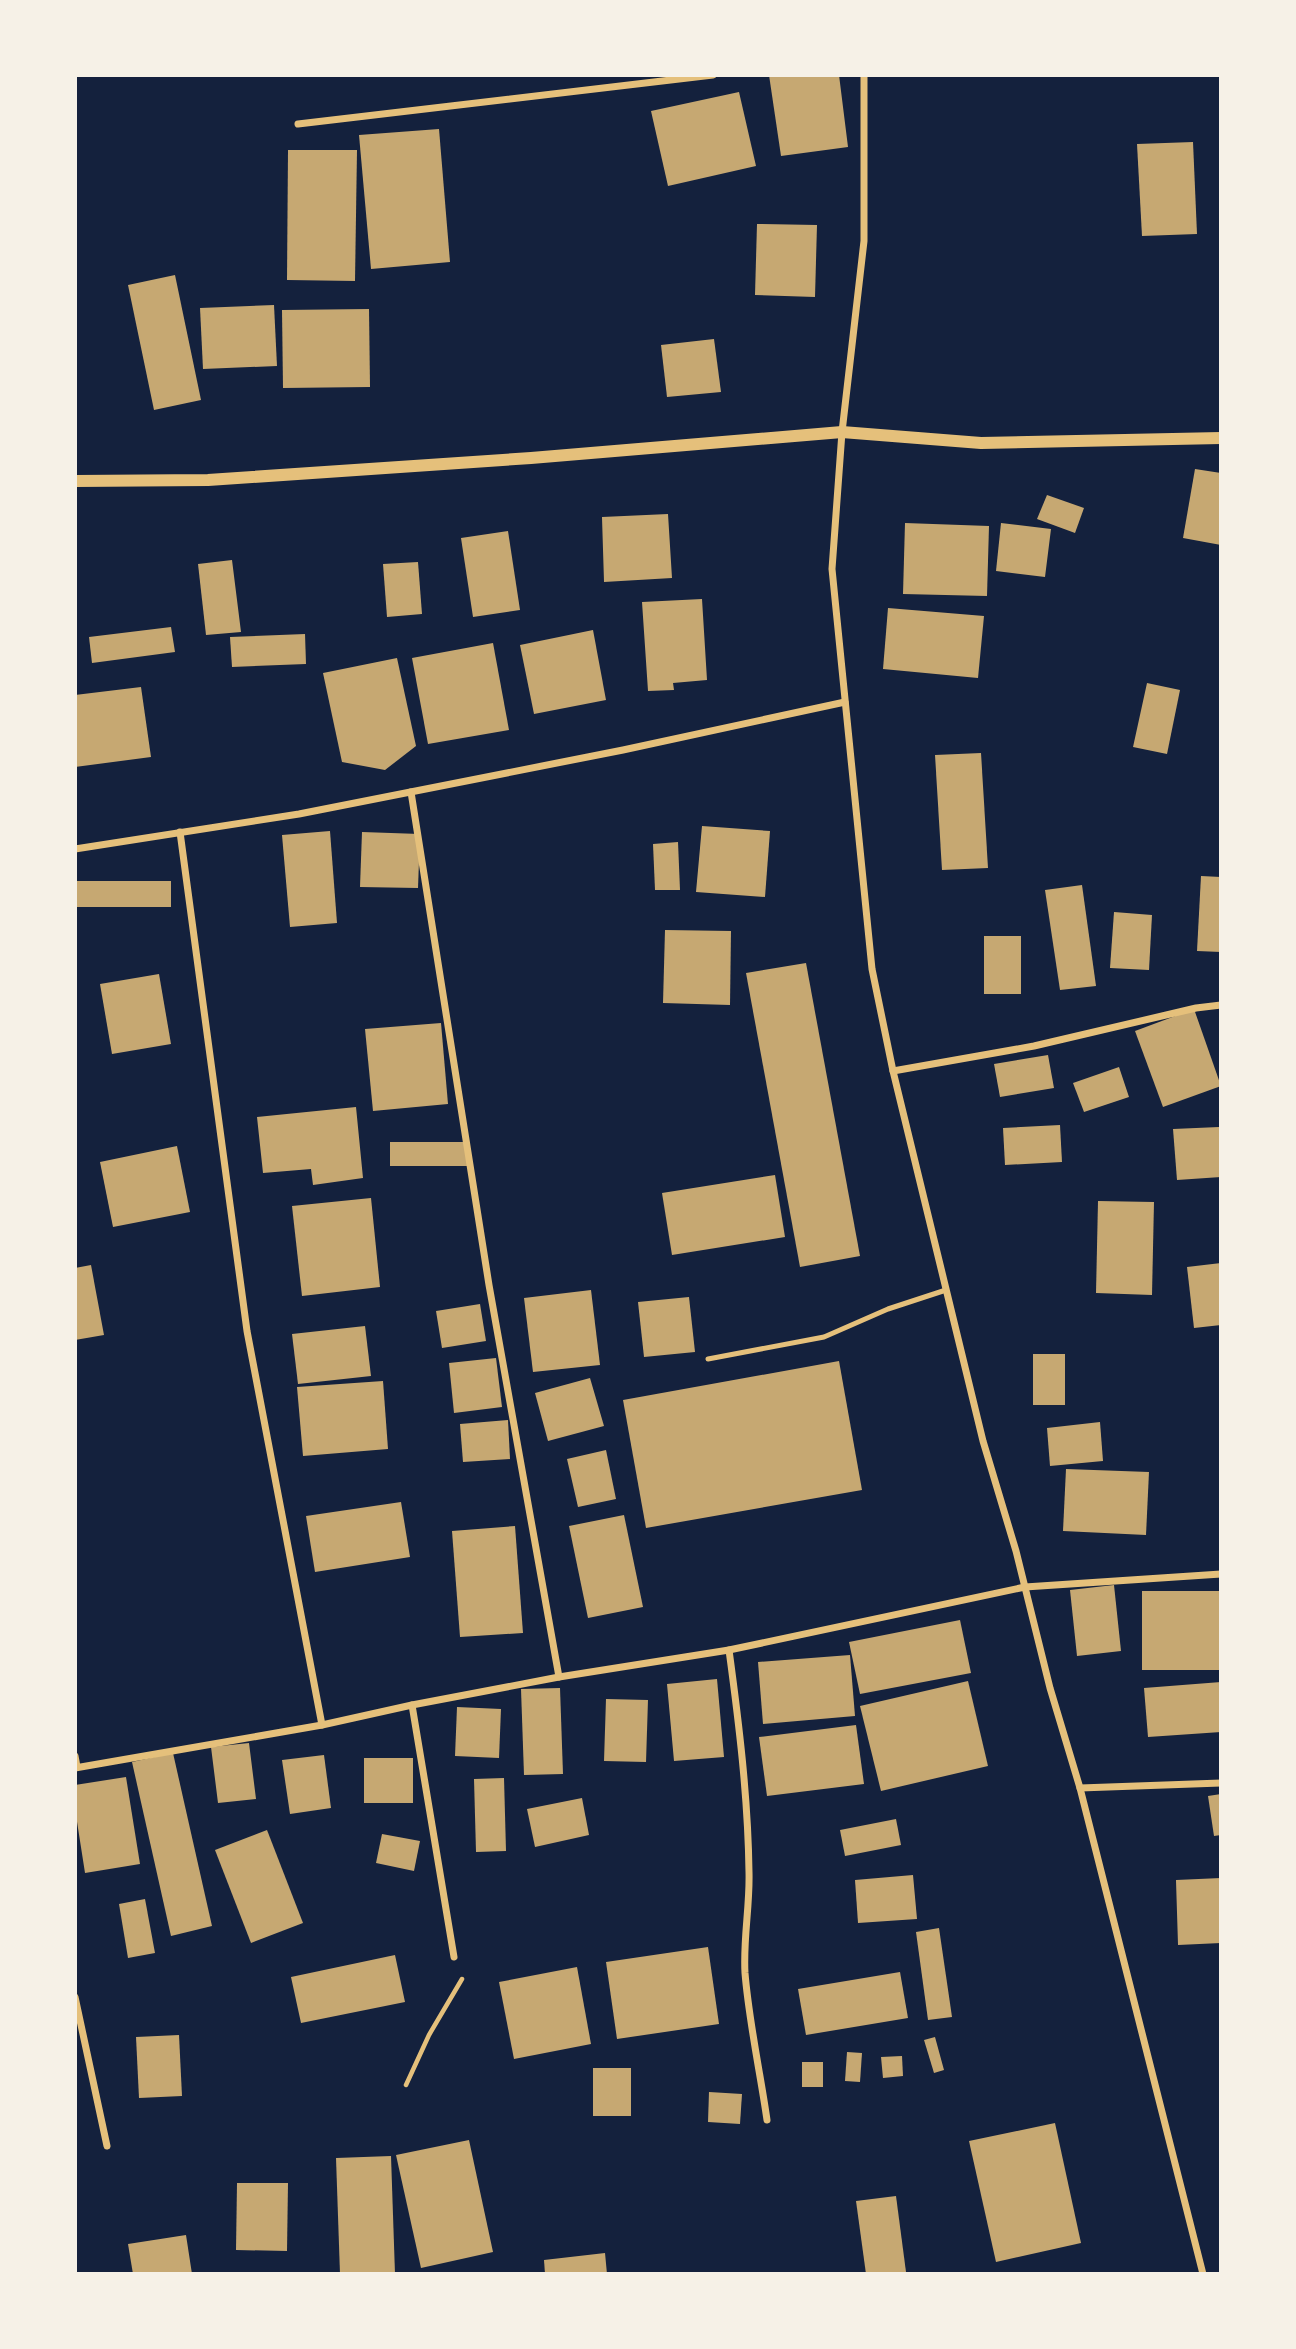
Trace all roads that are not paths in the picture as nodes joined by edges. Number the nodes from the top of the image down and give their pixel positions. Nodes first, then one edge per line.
1 (713, 75) edge
2 (864, 75) edge
3 (298, 124) dead end
4 (842, 432) junction
5 (1221, 438) edge
6 (75, 481) edge
7 (845, 702) junction
8 (411, 792) junction
9 (180, 832) junction
10 (75, 849) edge
11 (1221, 1005) edge
12 (893, 1071) junction
13 (946, 1290) junction
14 (708, 1359) dead end
15 (1221, 1574) edge
16 (1025, 1587) junction
17 (729, 1650) junction
18 (559, 1677) junction
19 (412, 1704) junction
20 (322, 1725) junction
21 (75, 1756) edge
22 (76, 1768) edge
23 (1221, 1783) edge
24 (1080, 1788) junction
25 (454, 1957) road end
26 (75, 1997) edge
27 (767, 2120) dead end
28 (107, 2146) dead end
29 (1203, 2274) edge

1 - 3 street
2 - 4 street
4 - 5 street
4 - 6 street
4 - 7 street
7 - 8 street
7 - 12 street
8 - 9 street
8 - 18 street
9 - 10 street
9 - 20 street
11 - 12 street
12 - 13 street
13 - 14 lane
13 - 16 street
15 - 16 street
16 - 17 street
16 - 24 street
17 - 18 street
17 - 27 street
18 - 19 street
19 - 20 street
19 - 25 street
20 - 22 street
21 - 22 street
23 - 24 street
24 - 29 street
26 - 28 street

